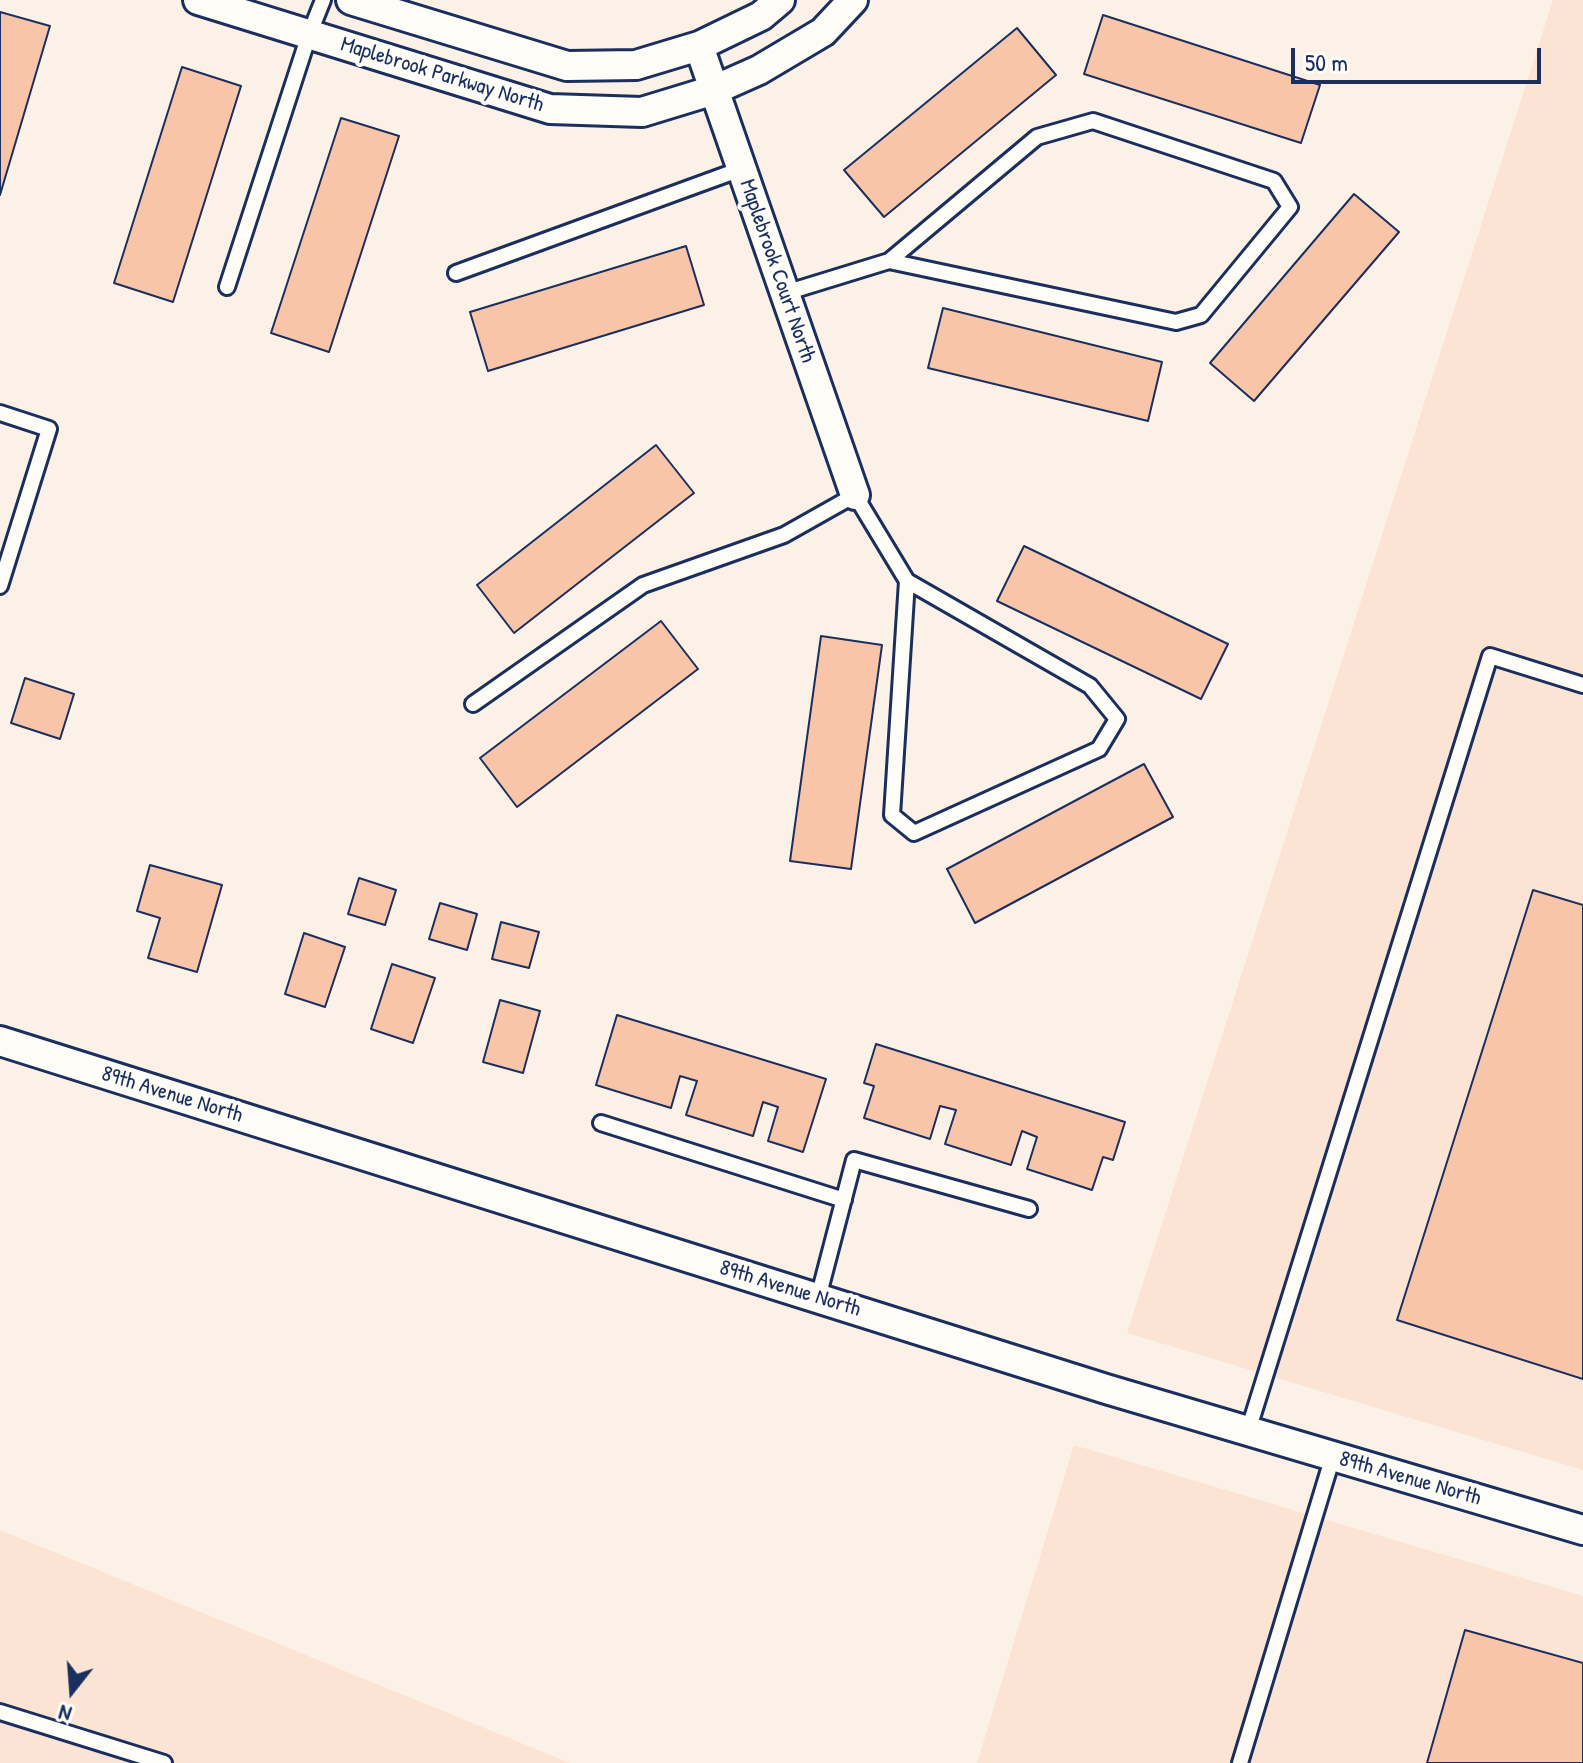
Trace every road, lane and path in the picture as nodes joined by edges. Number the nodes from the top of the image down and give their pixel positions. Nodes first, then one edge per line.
1 (198, 0) edge
2 (323, 0) edge
3 (351, 0) edge
4 (780, 0) edge
5 (853, 0) edge
6 (309, 35) junction
7 (699, 46) junction
8 (714, 90) junction
9 (741, 169) junction
10 (889, 261) junction
11 (456, 273) dead end
12 (227, 287) dead end
13 (785, 293) junction
14 (0, 413) edge
15 (855, 495) junction
16 (907, 581) junction
17 (0, 586) edge
18 (1583, 685) edge
19 (473, 704) dead end
20 (0, 1041) edge
21 (601, 1123) dead end
22 (844, 1200) junction
23 (1029, 1209) dead end
24 (818, 1298) junction
25 (1248, 1431) junction
26 (1333, 1456) junction
27 (1583, 1530) edge
28 (0, 1712) edge
29 (164, 1763) edge
30 (1240, 1763) edge

1 - 6 street, Maplebrook Parkway North
2 - 6 lane
3 - 7 street, Maplebrook Parkway North
4 - 7 street, Maplebrook Parkway North
5 - 8 street, Maplebrook Parkway North
6 - 8 street, Maplebrook Parkway North
6 - 12 lane
7 - 8 street, Maplebrook Court North
8 - 9 street, Maplebrook Court North
9 - 11 lane
9 - 13 street, Maplebrook Court North
10 - 10 lane
10 - 13 lane
13 - 15 street, Maplebrook Court North
14 - 17 lane
15 - 16 lane
15 - 19 lane
16 - 16 lane
18 - 25 lane
20 - 24 street, 89th Avenue North
21 - 22 lane
22 - 23 lane
22 - 24 lane
24 - 25 street, 89th Avenue North
25 - 26 street, 89th Avenue North
26 - 27 street, 89th Avenue North
26 - 30 lane
28 - 29 lane

